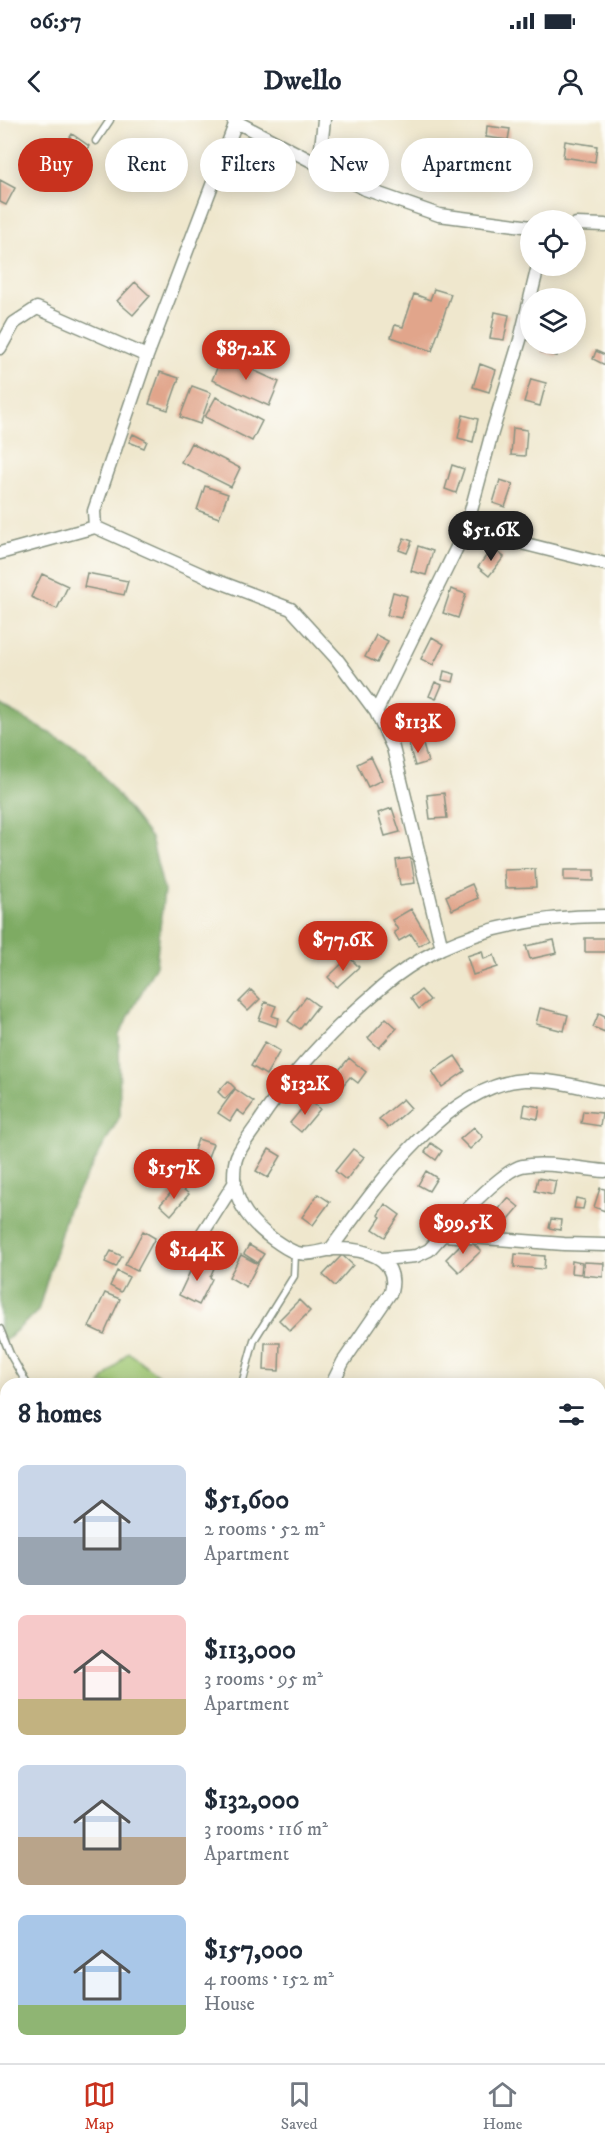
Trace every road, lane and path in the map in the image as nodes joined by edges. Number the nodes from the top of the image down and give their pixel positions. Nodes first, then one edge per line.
1 (110, 120) edge
2 (324, 120) edge
3 (235, 121) edge
4 (322, 138) edge
5 (96, 141) dead end
6 (308, 160) edge
7 (374, 192) edge
8 (586, 224) edge
9 (605, 225) edge
10 (520, 226) edge
11 (536, 276) edge
12 (0, 348) edge
13 (147, 356) junction
14 (95, 527) junction
15 (466, 529) junction
16 (0, 553) edge
17 (605, 564) edge
18 (376, 712) junction
19 (605, 916) edge
20 (442, 948) junction
21 (605, 1092) edge
22 (605, 1171) edge
23 (235, 1182) junction
24 (444, 1234) junction
25 (341, 1244) junction
26 (195, 1245) dead end
27 (605, 1245) edge
28 (295, 1253) junction
29 (406, 1258) junction
30 (382, 1259) junction
31 (393, 1276) junction
32 (0, 1329) edge
33 (24, 1378) edge
34 (244, 1378) edge
35 (335, 1378) edge

1 - 5 lane
2 - 4 street
3 - 6 street
3 - 13 street
7 - 10 street
8 - 9 street
11 - 15 street
12 - 13 street
13 - 14 street
14 - 16 street
14 - 18 street
15 - 17 street
15 - 18 street
18 - 20 street
19 - 20 street
20 - 23 street
21 - 25 street
22 - 24 street
23 - 26 street
23 - 28 street
24 - 27 street
24 - 29 street
25 - 28 street
25 - 30 street
28 - 34 lane
29 - 30 street
29 - 31 street
30 - 31 street
31 - 35 street
32 - 33 lane

